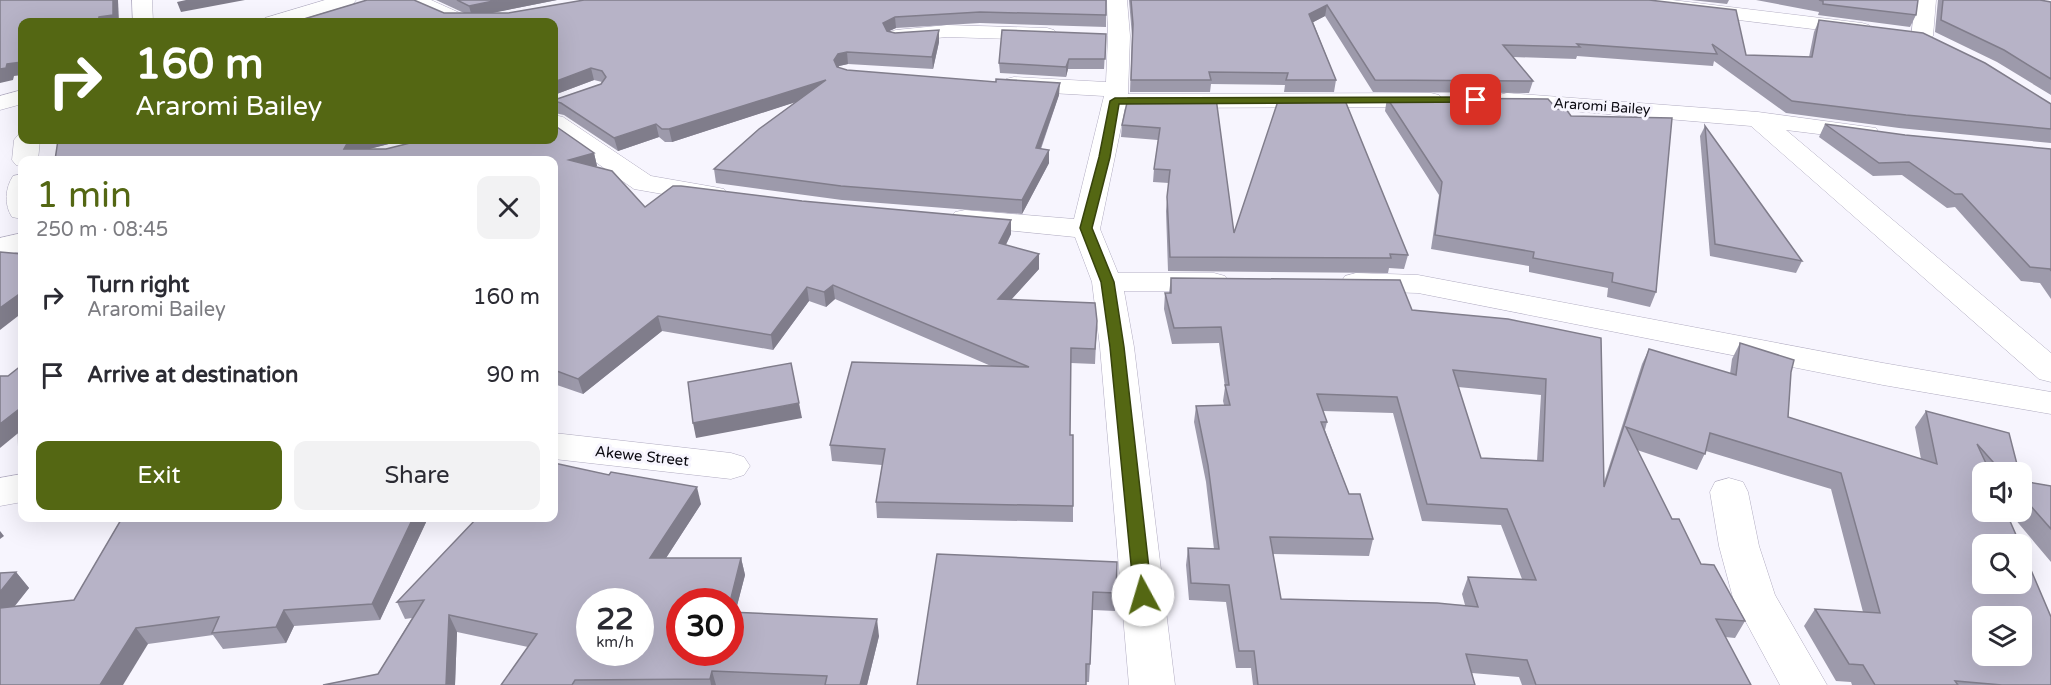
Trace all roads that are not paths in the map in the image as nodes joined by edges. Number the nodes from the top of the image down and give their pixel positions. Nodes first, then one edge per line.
1 (142, 0) edge
2 (346, 0) edge
3 (414, 0) edge
4 (1117, 0) edge
5 (1623, 0) edge
6 (1926, 0) edge
7 (143, 18) edge
8 (285, 18) edge
9 (455, 18) edge
10 (1064, 35) edge
11 (896, 36) edge
12 (1922, 36) junction
13 (1943, 45) edge
14 (988, 82) edge
15 (1116, 96) junction
16 (18, 98) edge
17 (1452, 100) edge
18 (1487, 100) edge
19 (0, 103) edge
20 (558, 110) edge
21 (1758, 118) junction
22 (1887, 136) edge
23 (740, 198) edge
24 (945, 216) edge
25 (1086, 228) junction
26 (18, 243) edge
27 (0, 247) edge
28 (1107, 282) junction
29 (1249, 282) edge
30 (1327, 282) edge
31 (2051, 371) edge
32 (2051, 403) edge
33 (558, 446) edge
34 (731, 466) dead end
35 (18, 489) edge
36 (0, 492) edge
37 (1729, 492) dead end
38 (1152, 685) edge
39 (1804, 685) edge

1 - 7 street
2 - 8 street
3 - 9 street
4 - 15 street
5 - 12 street
6 - 12 street
10 - 11 street
12 - 13 street
14 - 15 street
15 - 17 street
15 - 25 street
16 - 19 street
18 - 21 street, Araromi Bailey
20 - 23 street
21 - 22 street, Araromi Bailey
21 - 31 street
24 - 25 street
25 - 28 street
26 - 27 street
28 - 29 street
28 - 38 street
30 - 32 street
33 - 34 street, Akewe Street
35 - 36 street
37 - 39 street

